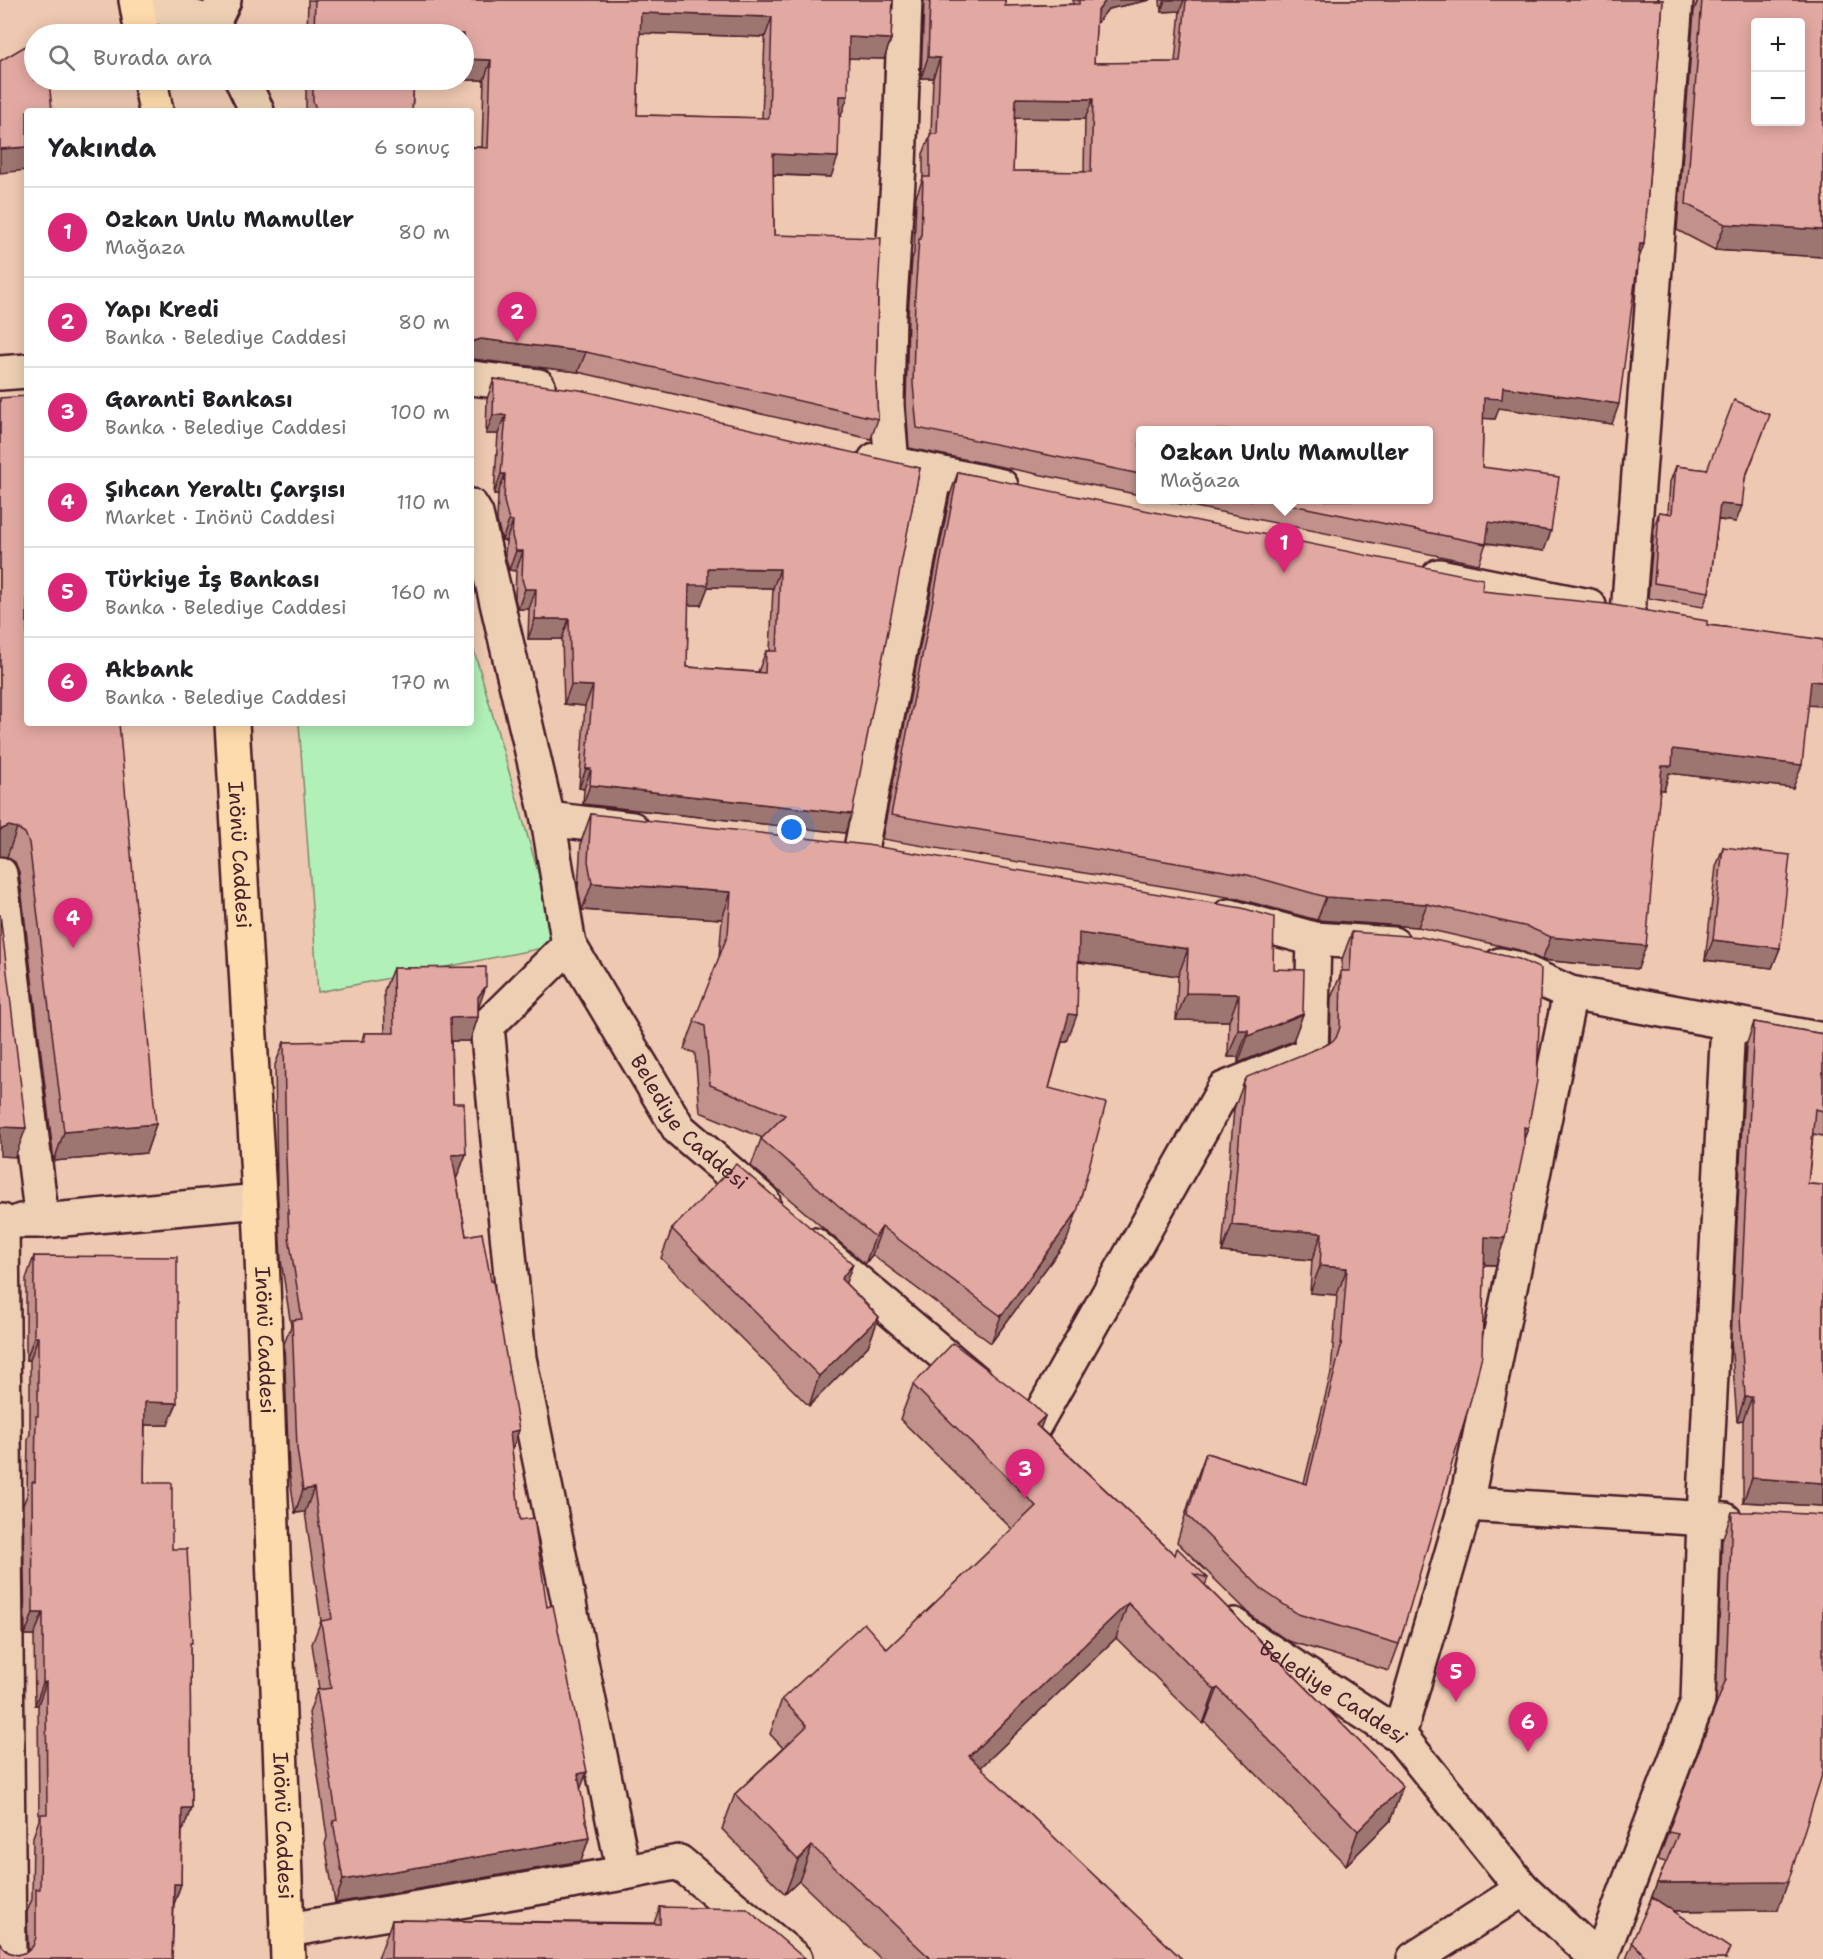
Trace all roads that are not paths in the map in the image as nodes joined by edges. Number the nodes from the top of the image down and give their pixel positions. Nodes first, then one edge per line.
1 (136, 0) edge
2 (905, 0) edge
3 (1676, 0) edge
4 (219, 19) edge
5 (140, 24) edge
6 (152, 90) edge
7 (247, 90) edge
8 (155, 108) edge
9 (256, 108) edge
10 (24, 372) edge
11 (0, 373) edge
12 (474, 378) edge
13 (565, 389) edge
14 (847, 453) edge
15 (892, 464) junction
16 (935, 473) junction
17 (1029, 492) edge
18 (474, 514) edge
19 (1405, 569) edge
20 (1628, 614) junction
21 (1662, 620) edge
22 (232, 726) edge
23 (548, 819) junction
24 (663, 832) edge
25 (894, 859) edge
26 (0, 874) edge
27 (1202, 911) edge
28 (1314, 939) junction
29 (569, 945) junction
30 (1425, 948) edge
31 (1470, 958) edge
32 (1570, 993) junction
33 (7, 994) edge
34 (1728, 1022) junction
35 (1823, 1041) edge
36 (259, 1201) junction
37 (1, 1221) edge
38 (42, 1221) junction
39 (1034, 1426) junction
40 (1059, 1451) edge
41 (1466, 1504) junction
42 (1704, 1518) junction
43 (1752, 1521) edge
44 (1217, 1608) edge
45 (1400, 1735) junction
46 (624, 1873) junction
47 (1523, 1889) junction
48 (288, 1944) edge
49 (9, 1959) edge
50 (795, 1959) edge
51 (1414, 1959) edge
52 (1599, 1959) edge

1 - 4 street
1 - 5 main road
2 - 15 street
3 - 20 street
6 - 8 main road
7 - 9 street
10 - 11 street
12 - 13 street
14 - 15 street
15 - 16 street
16 - 17 street
16 - 25 street
18 - 23 street, Belediye Caddesi
19 - 20 street
20 - 21 street
22 - 36 main road, Inönü Caddesi
23 - 24 street
23 - 29 street, Belediye Caddesi
26 - 33 street
27 - 28 street
28 - 30 street
28 - 39 street
29 - 39 street, Belediye Caddesi
29 - 46 street
31 - 32 street
32 - 34 street
32 - 41 street
33 - 38 street
34 - 35 street
34 - 42 street
36 - 38 street
36 - 48 main road, Inönü Caddesi
37 - 38 street
37 - 49 street
39 - 40 street, Belediye Caddesi
41 - 42 street
41 - 45 street
42 - 43 street
42 - 52 street
44 - 45 street, Belediye Caddesi
45 - 47 street, Belediye Caddesi
46 - 48 street
46 - 50 street
47 - 51 street
47 - 52 street, Belediye Caddesi

